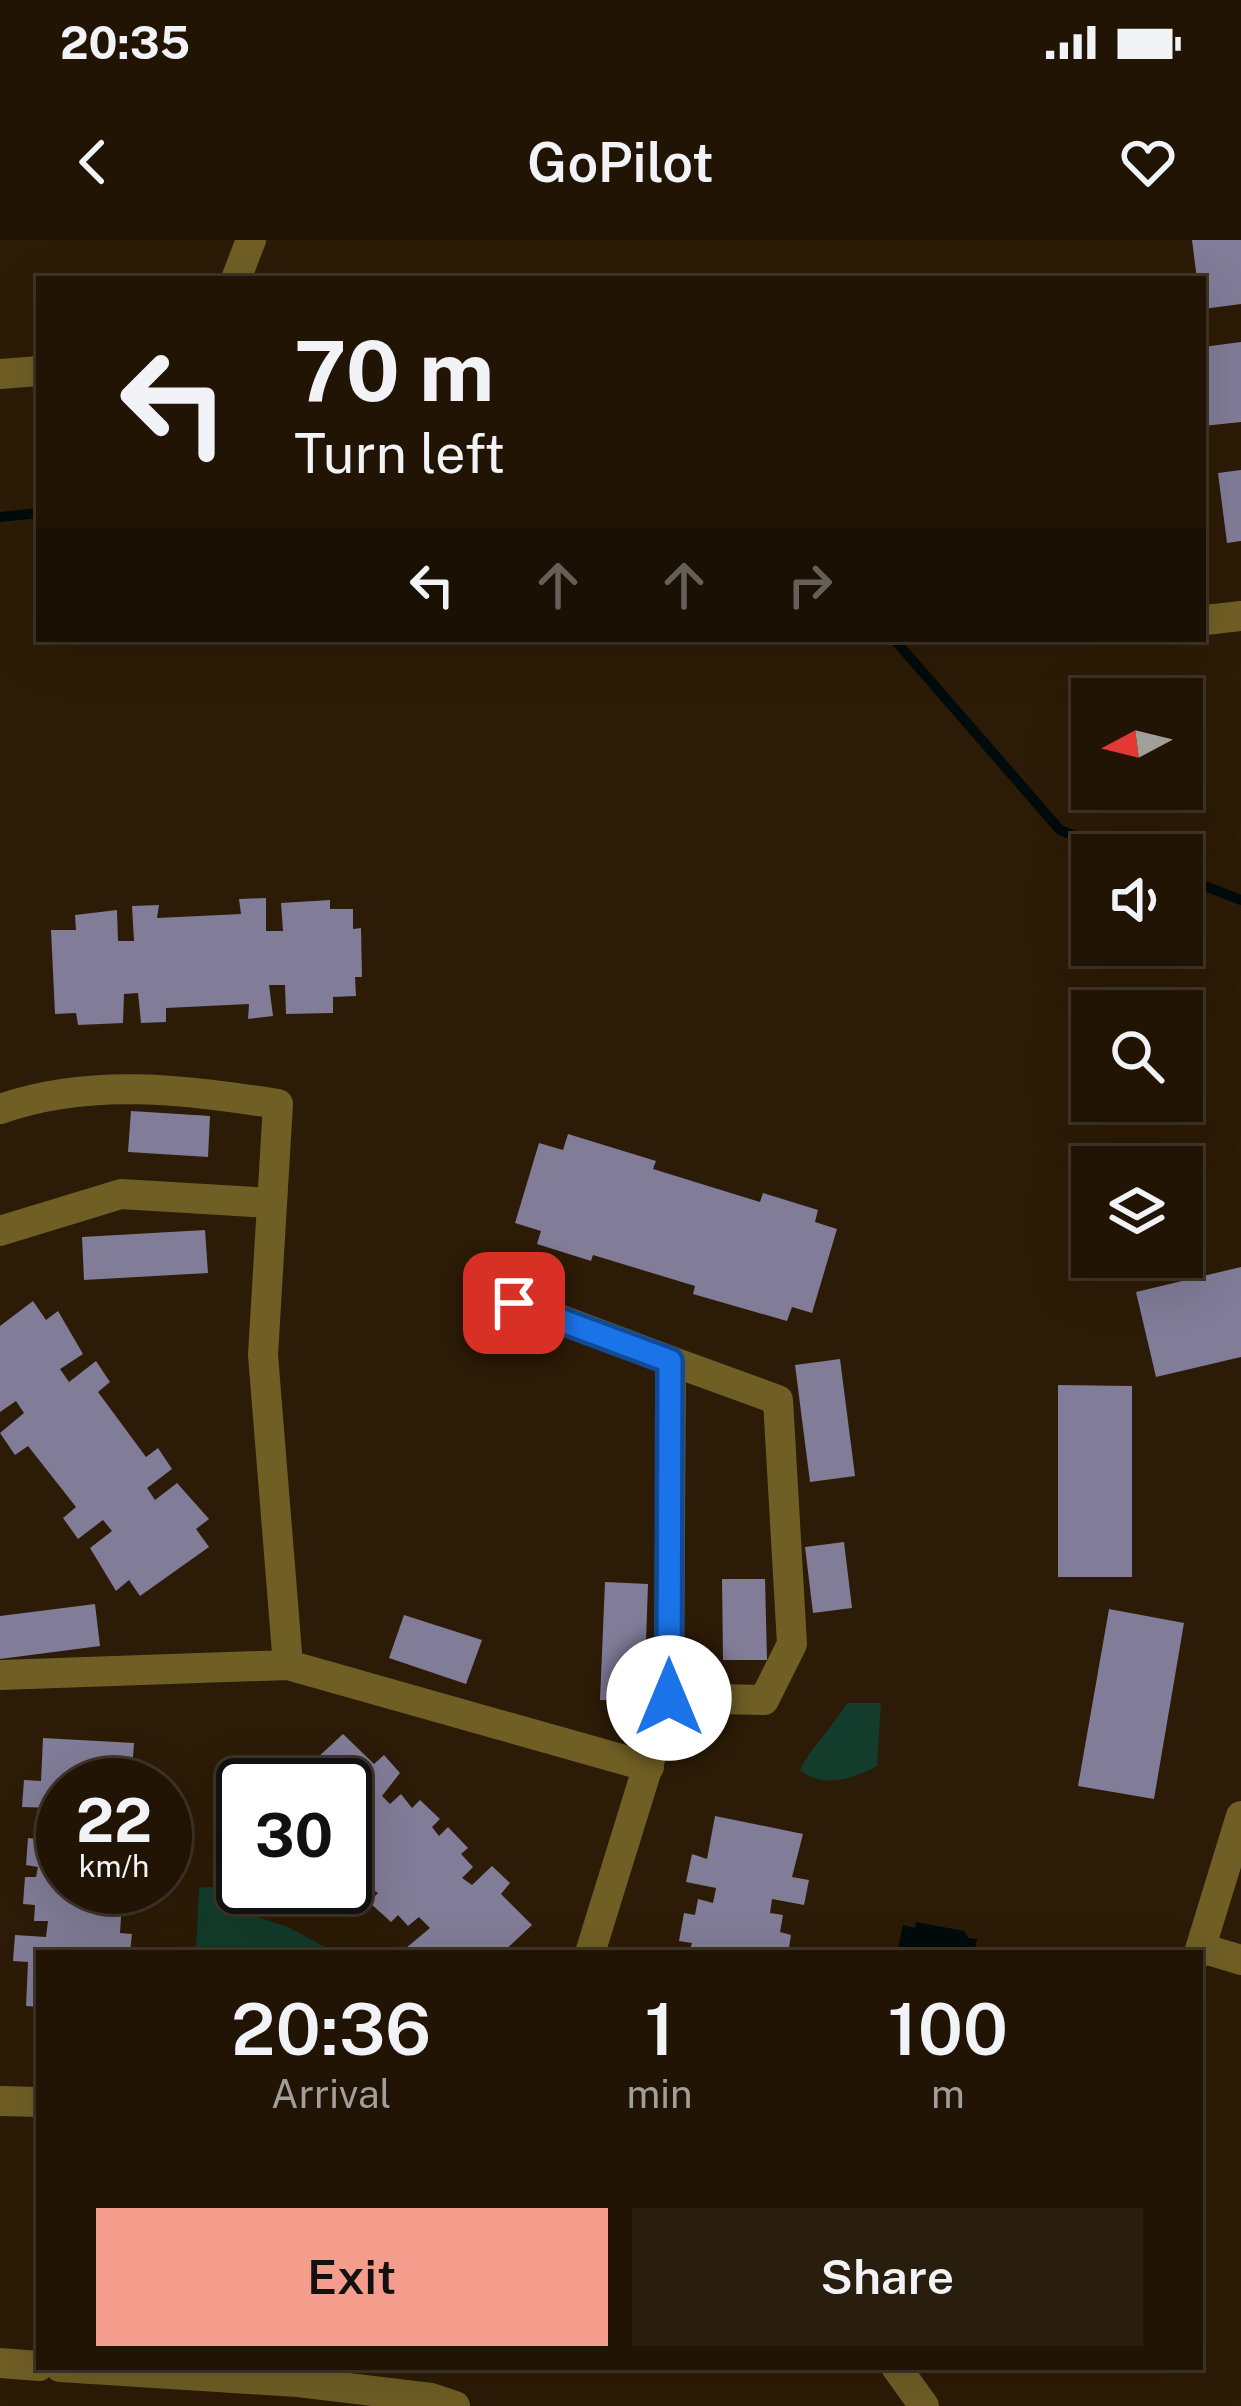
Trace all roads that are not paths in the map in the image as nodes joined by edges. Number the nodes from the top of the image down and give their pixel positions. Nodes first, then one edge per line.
1 (251, 240) edge
2 (237, 276) edge
3 (36, 371) edge
4 (0, 374) edge
5 (1241, 616) edge
6 (1206, 620) edge
7 (0, 1109) edge
8 (271, 1203) junction
9 (0, 1231) edge
10 (514, 1303) dead end
11 (670, 1361) junction
12 (288, 1665) junction
13 (0, 1675) edge
14 (669, 1698) junction
15 (649, 1767) junction
16 (1241, 1816) edge
17 (591, 1950) edge
18 (1200, 1950) edge
19 (1203, 1951) edge
20 (1241, 1960) edge
21 (0, 2101) edge
22 (36, 2102) edge
23 (0, 2363) edge
24 (36, 2366) edge
25 (108, 2370) edge
26 (900, 2370) edge
27 (454, 2406) edge
28 (924, 2406) edge

1 - 2 street
3 - 4 street
5 - 6 street
7 - 8 street
8 - 9 street
8 - 12 street
10 - 11 street
11 - 14 street
11 - 14 street
12 - 13 street
12 - 15 street
14 - 15 street
15 - 17 street
16 - 18 street
19 - 20 street
21 - 22 street
23 - 24 street
25 - 27 street
26 - 28 street

